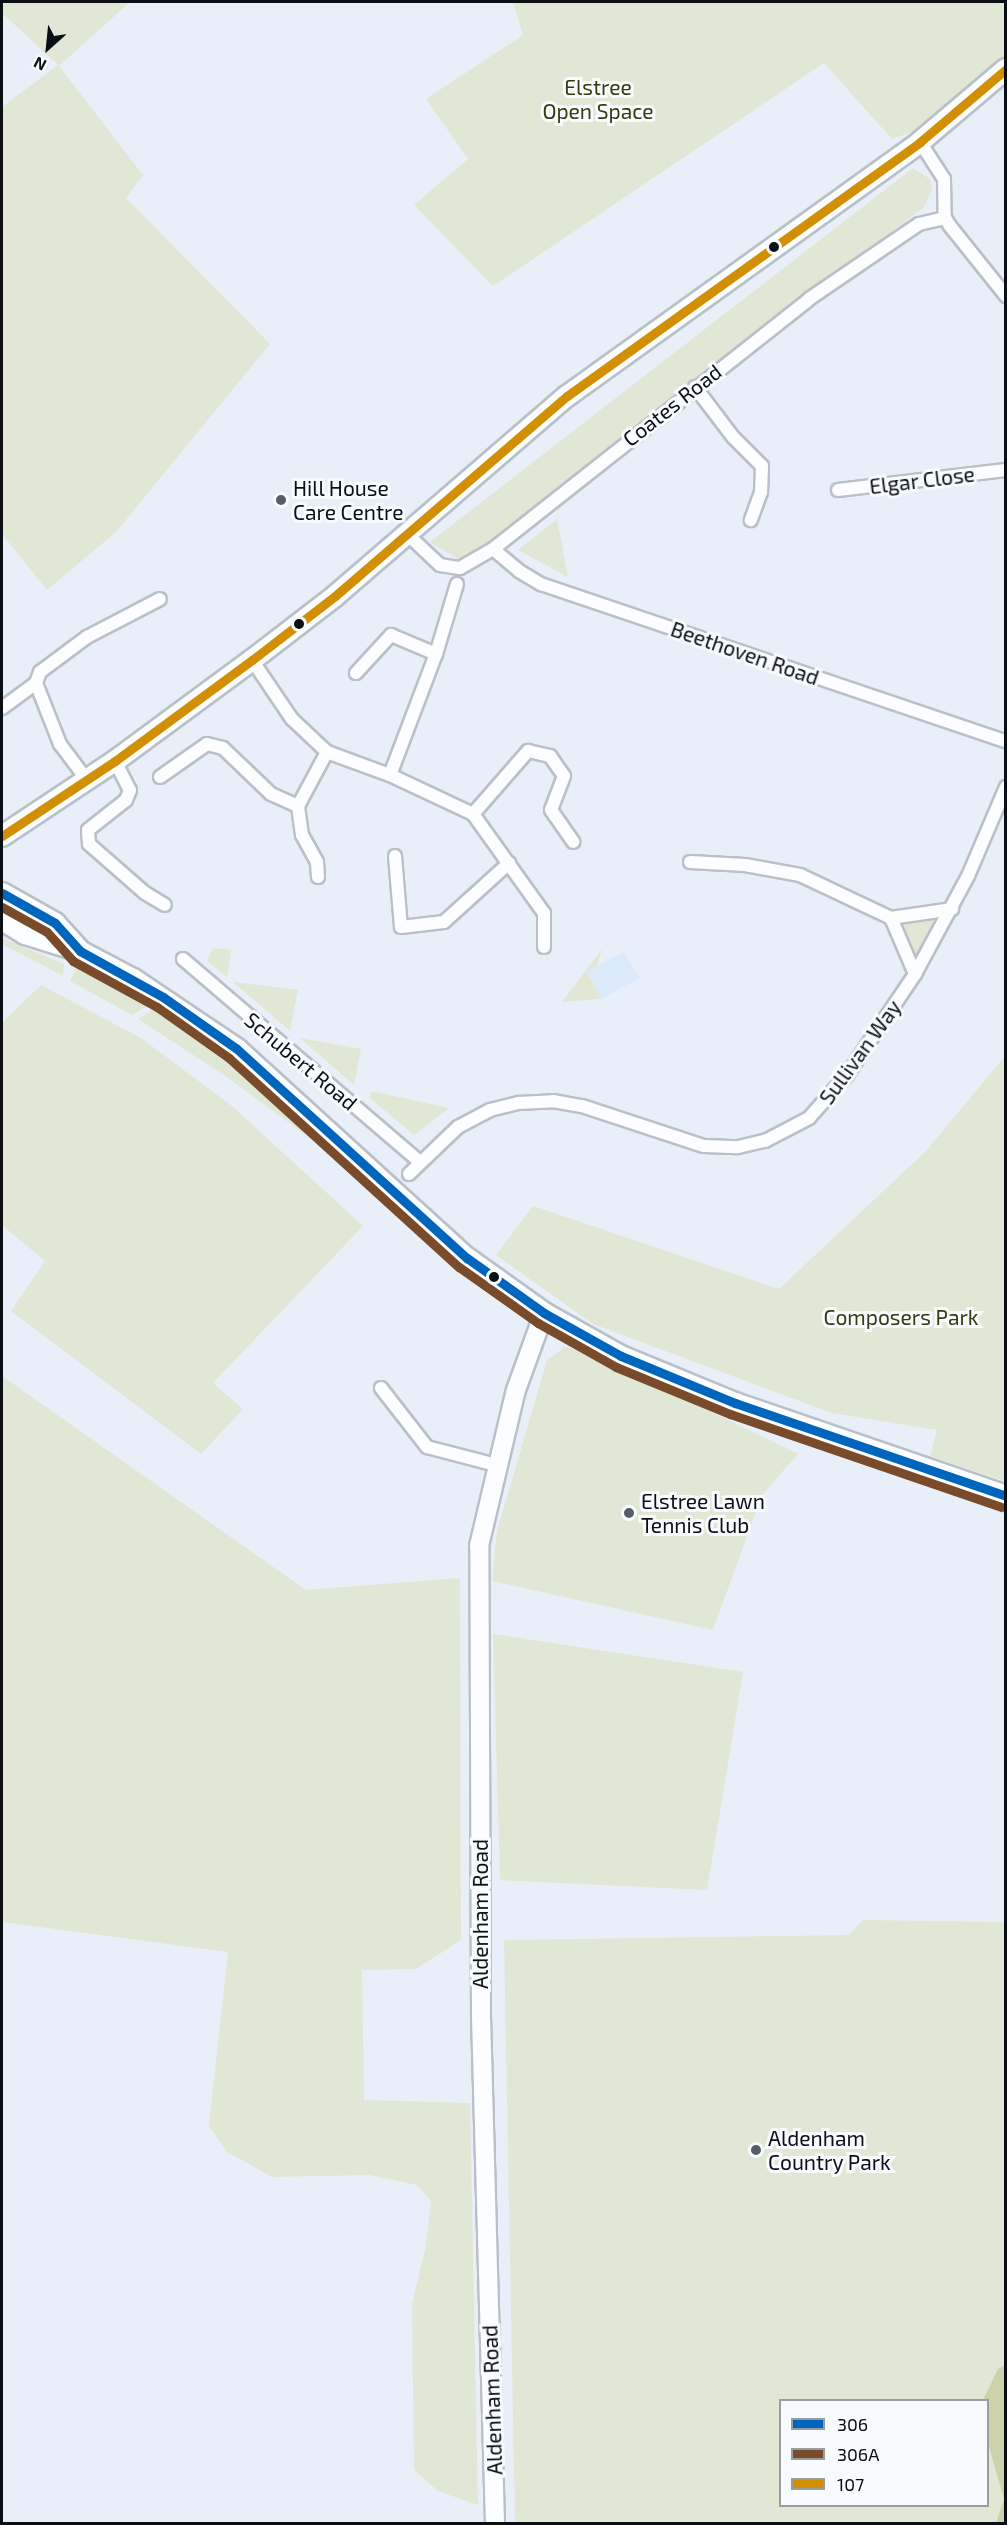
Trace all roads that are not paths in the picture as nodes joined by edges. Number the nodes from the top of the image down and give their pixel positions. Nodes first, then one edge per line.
1 (1005, 69) edge
2 (920, 142) junction
3 (945, 218) junction
4 (1005, 296) edge
5 (695, 387) junction
6 (1005, 470) edge
7 (838, 490) dead end
8 (751, 520) dead end
9 (407, 534) junction
10 (493, 549) junction
11 (457, 584) dead end
12 (160, 599) dead end
13 (436, 654) junction
14 (252, 660) junction
15 (356, 673) dead end
16 (38, 677) junction
17 (2, 708) edge
18 (1005, 741) edge
19 (327, 752) junction
20 (115, 761) junction
21 (390, 775) junction
22 (160, 777) dead end
23 (87, 780) junction
24 (1005, 787) edge
25 (298, 806) junction
26 (473, 814) junction
27 (2, 840) edge
28 (573, 842) dead end
29 (395, 856) dead end
30 (690, 861) dead end
31 (508, 863) junction
32 (318, 877) dead end
33 (2, 878) edge
34 (6, 895) edge
35 (165, 905) dead end
36 (952, 909) junction
37 (891, 918) junction
38 (2, 920) edge
39 (2, 930) edge
40 (24, 934) junction
41 (544, 947) dead end
42 (80, 951) junction
43 (183, 959) dead end
44 (915, 974) junction
45 (420, 1162) junction
46 (409, 1174) dead end
47 (544, 1313) junction
48 (381, 1388) dead end
49 (496, 1465) junction
50 (1005, 1496) edge
51 (495, 2523) edge

1 - 2 main road
2 - 3 street
2 - 9 main road
3 - 4 street
3 - 5 street, Coates Road
5 - 8 street
5 - 10 street, Coates Road
6 - 7 street, Elgar Close
9 - 10 street, Coates Road
9 - 14 main road
10 - 18 street, Beethoven Road
11 - 13 street
12 - 16 street
13 - 15 street
13 - 21 street
14 - 19 street
14 - 20 main road
16 - 17 street
16 - 23 street
19 - 21 street
19 - 25 street
20 - 23 main road
20 - 35 street
21 - 26 street
22 - 25 street
23 - 27 main road
24 - 36 street, Sullivan Way
25 - 32 street
26 - 28 street
26 - 31 street
29 - 31 street
30 - 37 street
31 - 41 street
33 - 34 main road
34 - 42 main road
36 - 37 street
36 - 44 street, Sullivan Way
37 - 44 street
38 - 40 main road
39 - 40 main road
40 - 42 main road
42 - 47 main road
43 - 45 street, Schubert Road
44 - 45 street, Sullivan Way
45 - 46 street, Sullivan Way
47 - 49 street, Aldenham Road
47 - 50 main road
48 - 49 street
49 - 51 street, Aldenham Road

